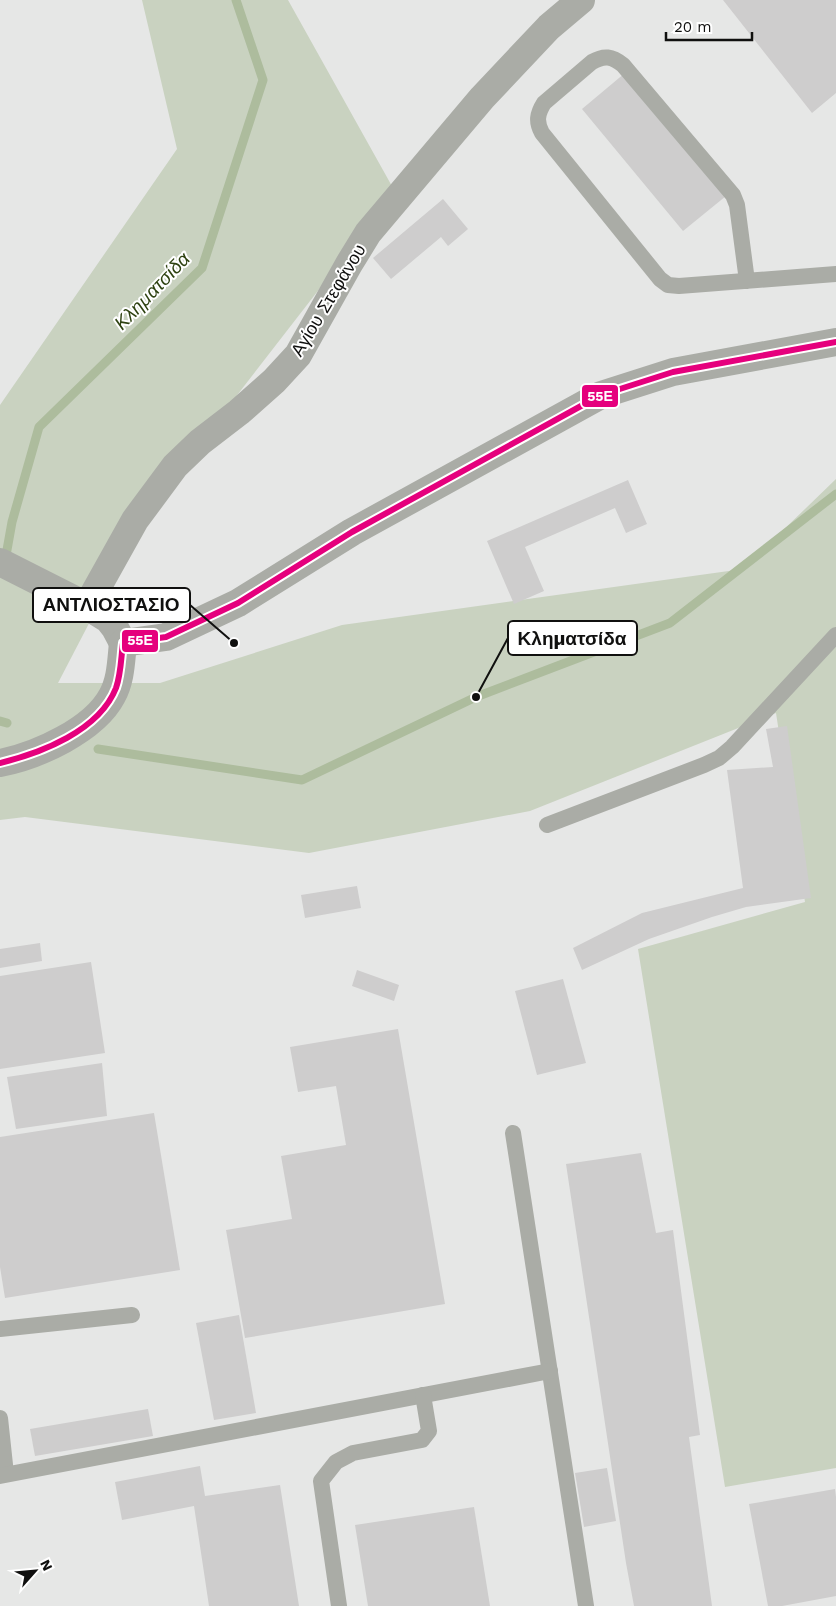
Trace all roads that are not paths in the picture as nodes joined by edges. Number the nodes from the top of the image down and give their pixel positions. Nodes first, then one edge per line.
1 (581, 0) edge
2 (836, 274) edge
3 (748, 281) junction
4 (836, 342) edge
5 (0, 562) edge
6 (87, 606) junction
7 (836, 635) edge
8 (123, 643) junction
9 (0, 763) edge
10 (547, 825) dead end
11 (513, 1133) dead end
12 (132, 1315) dead end
13 (0, 1329) edge
14 (550, 1371) junction
15 (423, 1395) junction
16 (0, 1418) edge
17 (3, 1475) edge
18 (340, 1606) edge
19 (586, 1606) edge

1 - 6 street, Αγίου Στεφάνου
2 - 3 lane
3 - 3 lane
4 - 8 street
5 - 6 street
6 - 8 street
7 - 10 lane
8 - 9 street
11 - 14 lane
12 - 13 lane
14 - 15 lane
14 - 19 lane
15 - 17 lane
15 - 18 lane
16 - 17 lane

